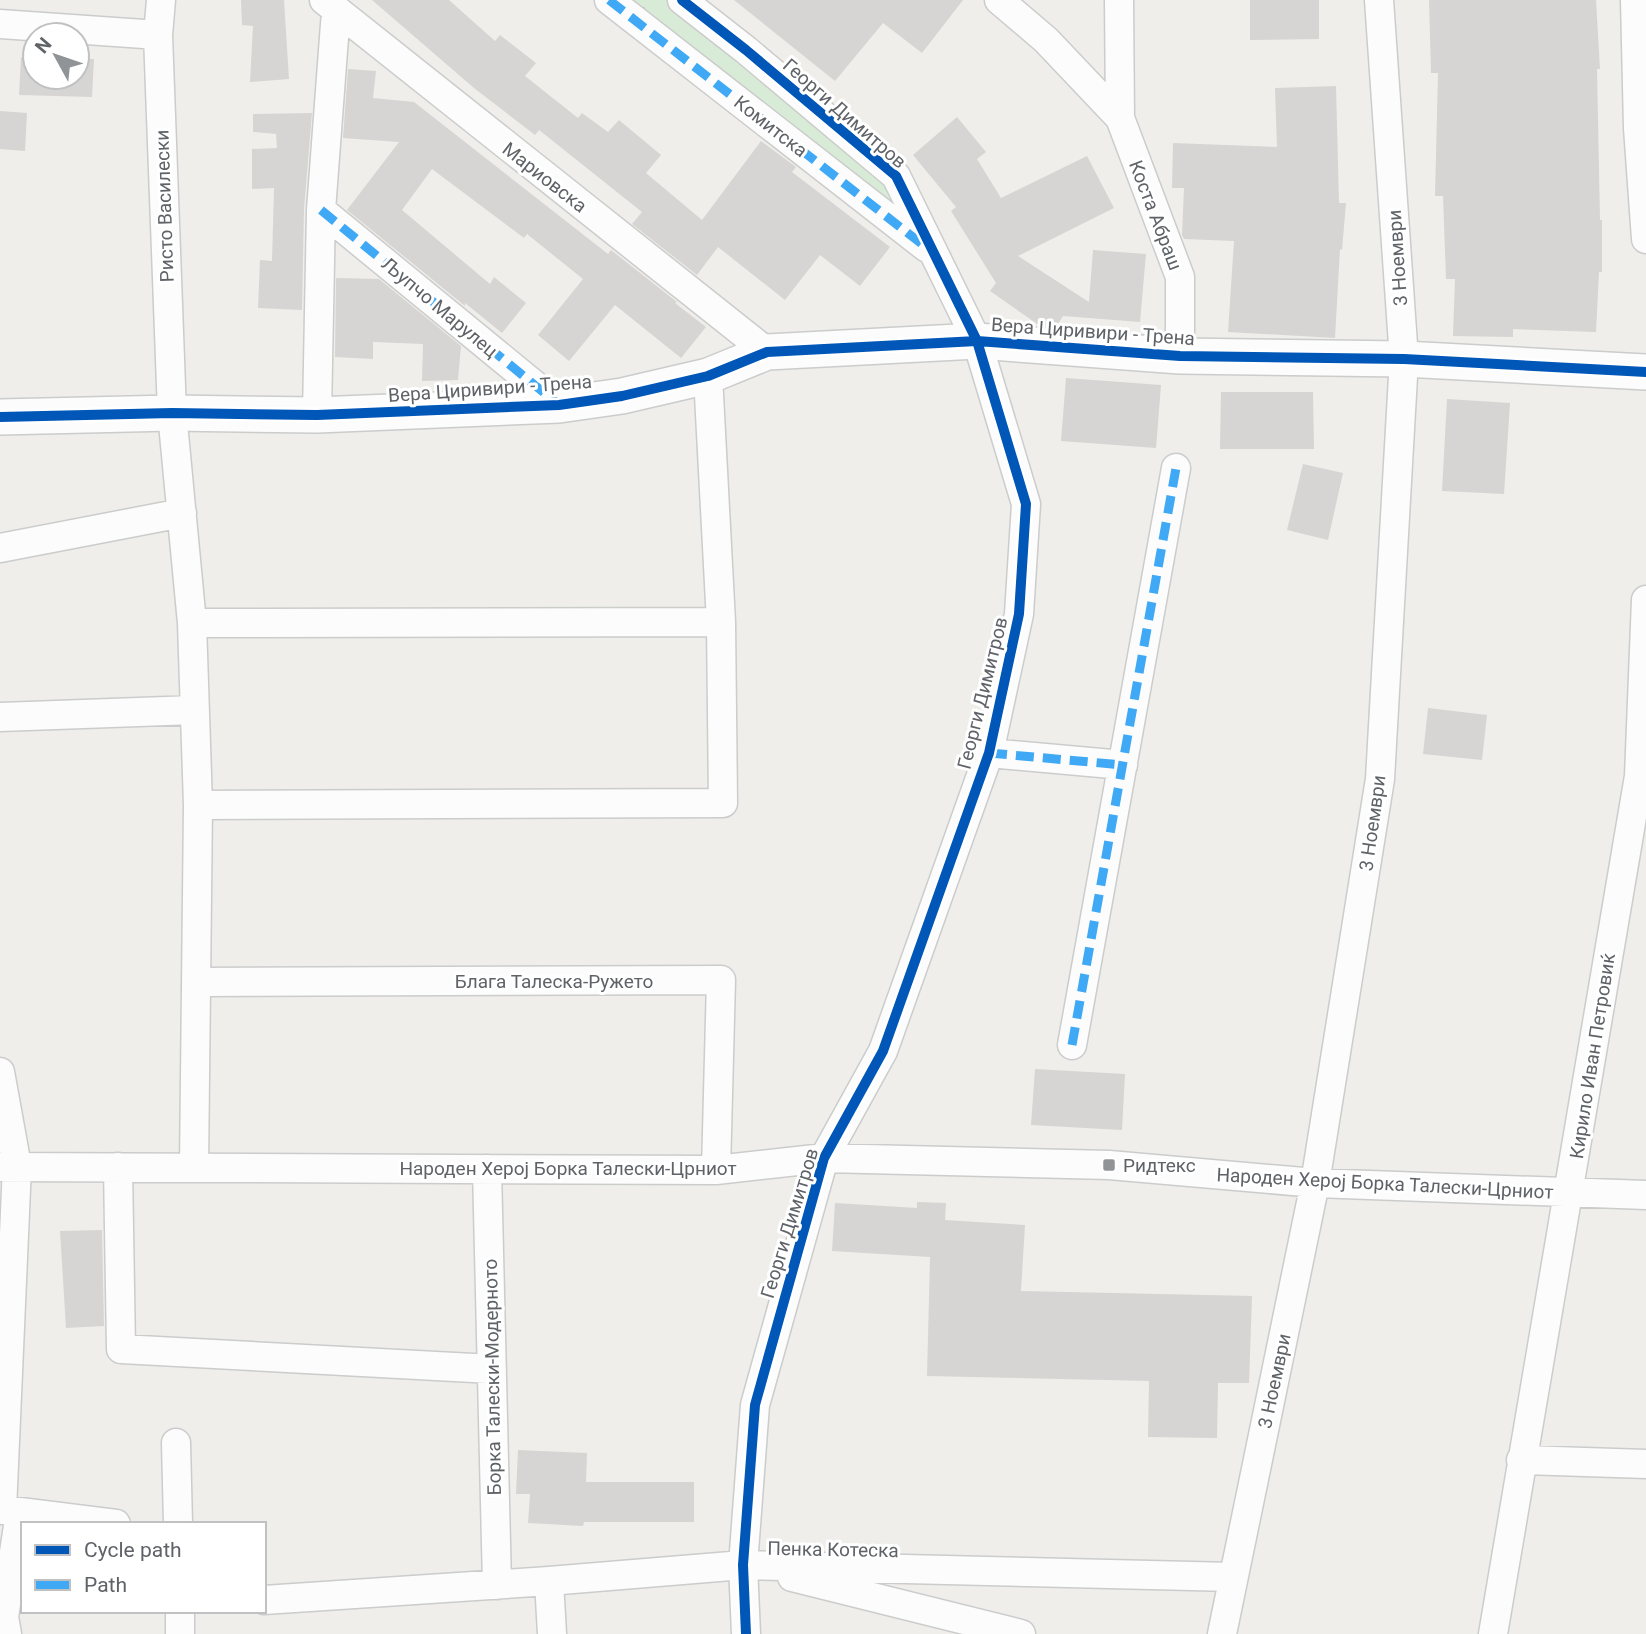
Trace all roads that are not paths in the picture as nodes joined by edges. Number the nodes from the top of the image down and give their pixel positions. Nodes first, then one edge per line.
1 (161, 0) edge
2 (609, 0) edge
3 (682, 0) edge
4 (999, 0) edge
5 (1119, 0) edge
6 (1379, 0) edge
7 (1635, 0) edge
8 (330, 6) edge
9 (0, 24) edge
10 (159, 35) junction
11 (1120, 118) junction
12 (1642, 128) edge
13 (321, 210) junction
14 (1646, 239) edge
15 (933, 253) junction
16 (977, 341) junction
17 (767, 352) junction
18 (1180, 356) junction
19 (1404, 359) junction
20 (1646, 372) edge
21 (708, 376) junction
22 (559, 405) junction
23 (172, 413) junction
24 (317, 415) junction
25 (0, 417) edge
26 (1176, 468) dead end
27 (182, 513) junction
28 (0, 548) edge
29 (1646, 600) edge
30 (720, 622) junction
31 (192, 623) junction
32 (194, 710) junction
33 (0, 717) edge
34 (989, 752) junction
35 (1123, 765) junction
36 (198, 805) junction
37 (197, 982) junction
38 (1072, 1045) dead end
39 (0, 1072) edge
40 (824, 1158) junction
41 (8, 1166) edge
42 (118, 1167) junction
43 (194, 1167) junction
44 (487, 1169) junction
45 (716, 1170) junction
46 (1315, 1183) junction
47 (1569, 1192) junction
48 (1646, 1195) edge
49 (492, 1369) junction
50 (176, 1443) dead end
51 (1521, 1460) junction
52 (1646, 1464) edge
53 (7, 1511) edge
54 (99, 1522) edge
55 (178, 1522) edge
56 (743, 1565) junction
57 (1233, 1577) junction
58 (549, 1581) junction
59 (497, 1585) junction
60 (266, 1600) edge
61 (180, 1613) edge
62 (4, 1623) edge
63 (180, 1634) edge
64 (552, 1634) edge
65 (746, 1634) edge
66 (1021, 1634) edge
67 (1222, 1634) edge
68 (1493, 1634) edge

1 - 10 street, Ристо Василески
2 - 15 street, Комитска
3 - 15 street, Георги Димитров
4 - 11 street, Коста Абраш
5 - 11 street, Коста Абраш
6 - 19 street, 3 Ноември
7 - 12 street
8 - 13 street
8 - 17 street, Мариовска
9 - 10 street
10 - 23 street, Ристо Василески
11 - 18 street, Коста Абраш
12 - 14 street
13 - 22 street, Љупчо Марулец
13 - 24 street
15 - 16 street, Георги Димитров
16 - 17 street, Вера Циривири - Трена
16 - 18 street, Вера Циривири - Трена
16 - 34 street, Георги Димитров
17 - 21 street, Вера Циривири - Трена
18 - 19 street, Вера Циривири - Трена
19 - 20 street, Вера Циривири - Трена
19 - 46 street, 3 Ноември
21 - 22 street, Вера Циривири - Трена
21 - 30 street
22 - 24 street, Вера Циривири - Трена
23 - 24 street, Вера Циривири - Трена
23 - 25 street, Вера Циривири - Трена
23 - 27 street
26 - 35 street
27 - 28 street
27 - 31 street
29 - 47 street, Кирило Иван Петровиќ
30 - 31 street
30 - 36 street
31 - 32 street
32 - 33 street
32 - 36 street
34 - 35 street, Георги Димитров
34 - 40 street, Георги Димитров
35 - 38 street
36 - 37 street
37 - 43 street
37 - 45 street, Блага Талеска-Ружето
39 - 41 street
40 - 45 street, Народен Херој Борка Талески-Црниот
40 - 46 street, Народен Херој Борка Талески-Црниот
40 - 56 street, Георги Димитров
41 - 42 street, Народен Херој Борка Талески-Црниот
41 - 53 street
42 - 43 street, Народен Херој Борка Талески-Црниот
42 - 49 street
43 - 44 street, Народен Херој Борка Талески-Црниот
44 - 45 street, Народен Херој Борка Талески-Црниот
44 - 49 street, Борка Талески-Модерното
46 - 47 street, Народен Херој Борка Талески-Црниот
46 - 57 street, 3 Ноември
47 - 48 street, Народен Херој Борка Талески-Црниот
47 - 51 street, Кирило Иван Петровиќ
49 - 59 street, Борка Талески-Модерното
50 - 55 street
51 - 52 street
51 - 68 street, Кирило Иван Петровиќ
53 - 54 street
53 - 62 street
56 - 57 street, Пенка Котеска
56 - 58 street, Пенка Котеска
56 - 65 street, Георги Димитров
56 - 66 street, Пенка Котеска
57 - 67 street, 3 Ноември
58 - 59 street, Пенка Котеска
58 - 64 street
59 - 60 street, Пенка Котеска
61 - 63 street

